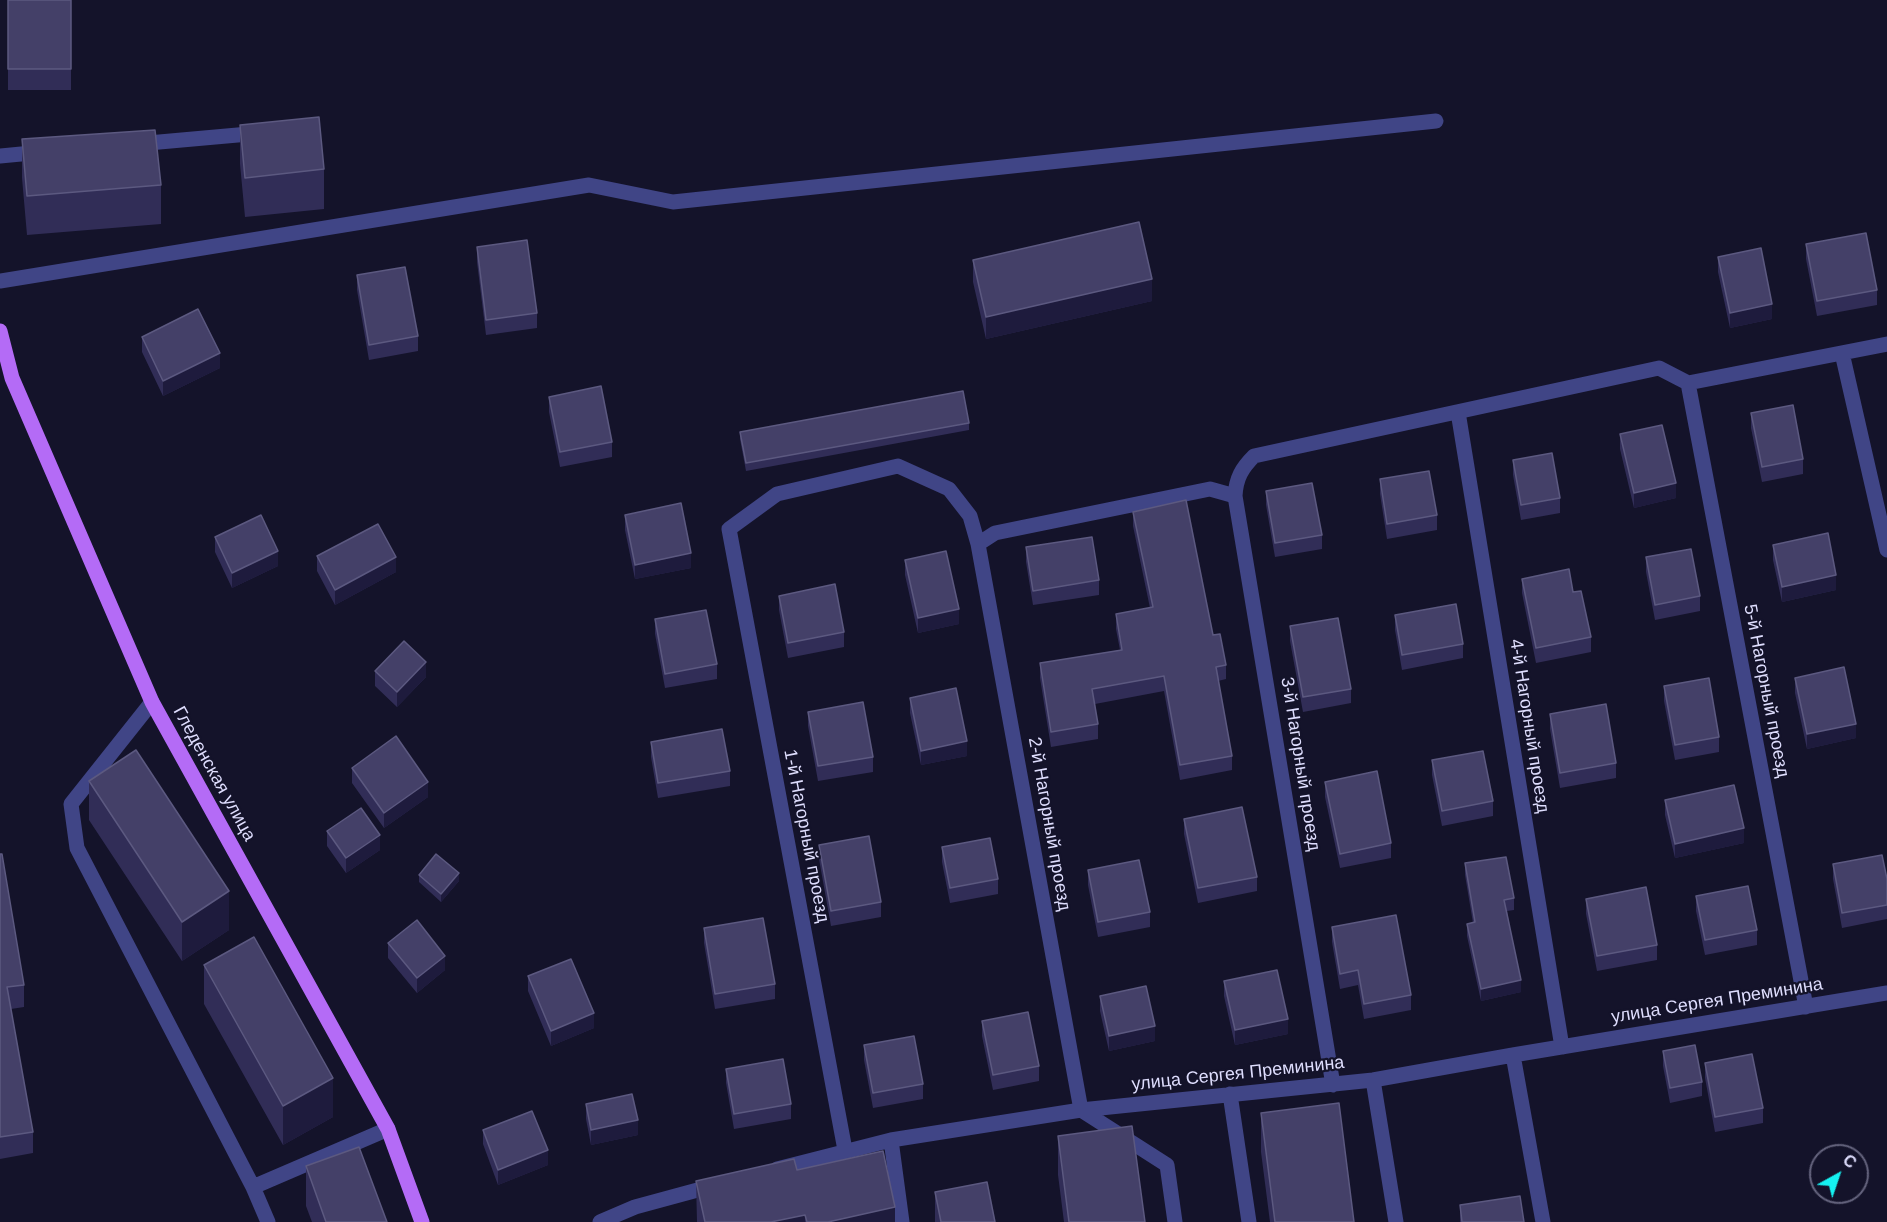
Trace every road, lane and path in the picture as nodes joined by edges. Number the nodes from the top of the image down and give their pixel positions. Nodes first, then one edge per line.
1 (1436, 121) dead end
2 (278, 132) edge
3 (128, 145) edge
4 (58, 151) edge
5 (0, 156) edge
6 (0, 281) edge
7 (0, 331) edge
8 (1887, 344) edge
9 (1842, 353) junction
10 (1688, 382) junction
11 (1458, 412) junction
12 (1235, 496) junction
13 (729, 529) joint
14 (978, 544) junction
15 (1887, 550) edge
16 (152, 702) junction
17 (1887, 993) edge
18 (1806, 1006) junction
19 (1562, 1047) junction
20 (1514, 1055) junction
21 (1373, 1080) junction
22 (1334, 1084) junction
23 (1230, 1094) junction
24 (1081, 1110) junction
25 (388, 1129) junction
26 (891, 1140) junction
27 (845, 1150) junction
28 (768, 1171) edge
29 (734, 1180) edge
30 (253, 1187) junction
31 (268, 1222) edge
32 (422, 1222) edge
33 (600, 1222) edge
34 (902, 1222) edge
35 (1175, 1222) edge
36 (1249, 1222) edge
37 (1396, 1222) edge
38 (1543, 1222) edge

1 - 6 street
2 - 3 street
4 - 5 street
7 - 16 main road, Гледенская улица
8 - 9 street
9 - 10 street
9 - 15 street
10 - 11 street
10 - 18 street, 5-й Нагорный проезд
11 - 12 street, 3-й Нагорный проезд
11 - 19 street, 4-й Нагорный проезд
12 - 14 street
12 - 22 street, 3-й Нагорный проезд
13 - 14 street, 2-й Нагорный проезд
13 - 27 street, 1-й Нагорный проезд
14 - 24 street, 2-й Нагорный проезд
16 - 25 main road, Гледенская улица
16 - 30 street
17 - 18 street, улица Сергея Преминина
18 - 19 street, улица Сергея Преминина
19 - 20 street, улица Сергея Преминина
20 - 21 street, улица Сергея Преминина
20 - 38 street
21 - 22 street, улица Сергея Преминина
21 - 37 street
22 - 23 street, улица Сергея Преминина
23 - 24 street, улица Сергея Преминина
23 - 36 street
24 - 26 street, улица Сергея Преминина
24 - 35 street
25 - 30 street
25 - 32 main road, Гледенская улица
26 - 27 street, улица Сергея Преминина
26 - 34 street
27 - 28 street, улица Сергея Преминина
29 - 33 street
30 - 31 street

